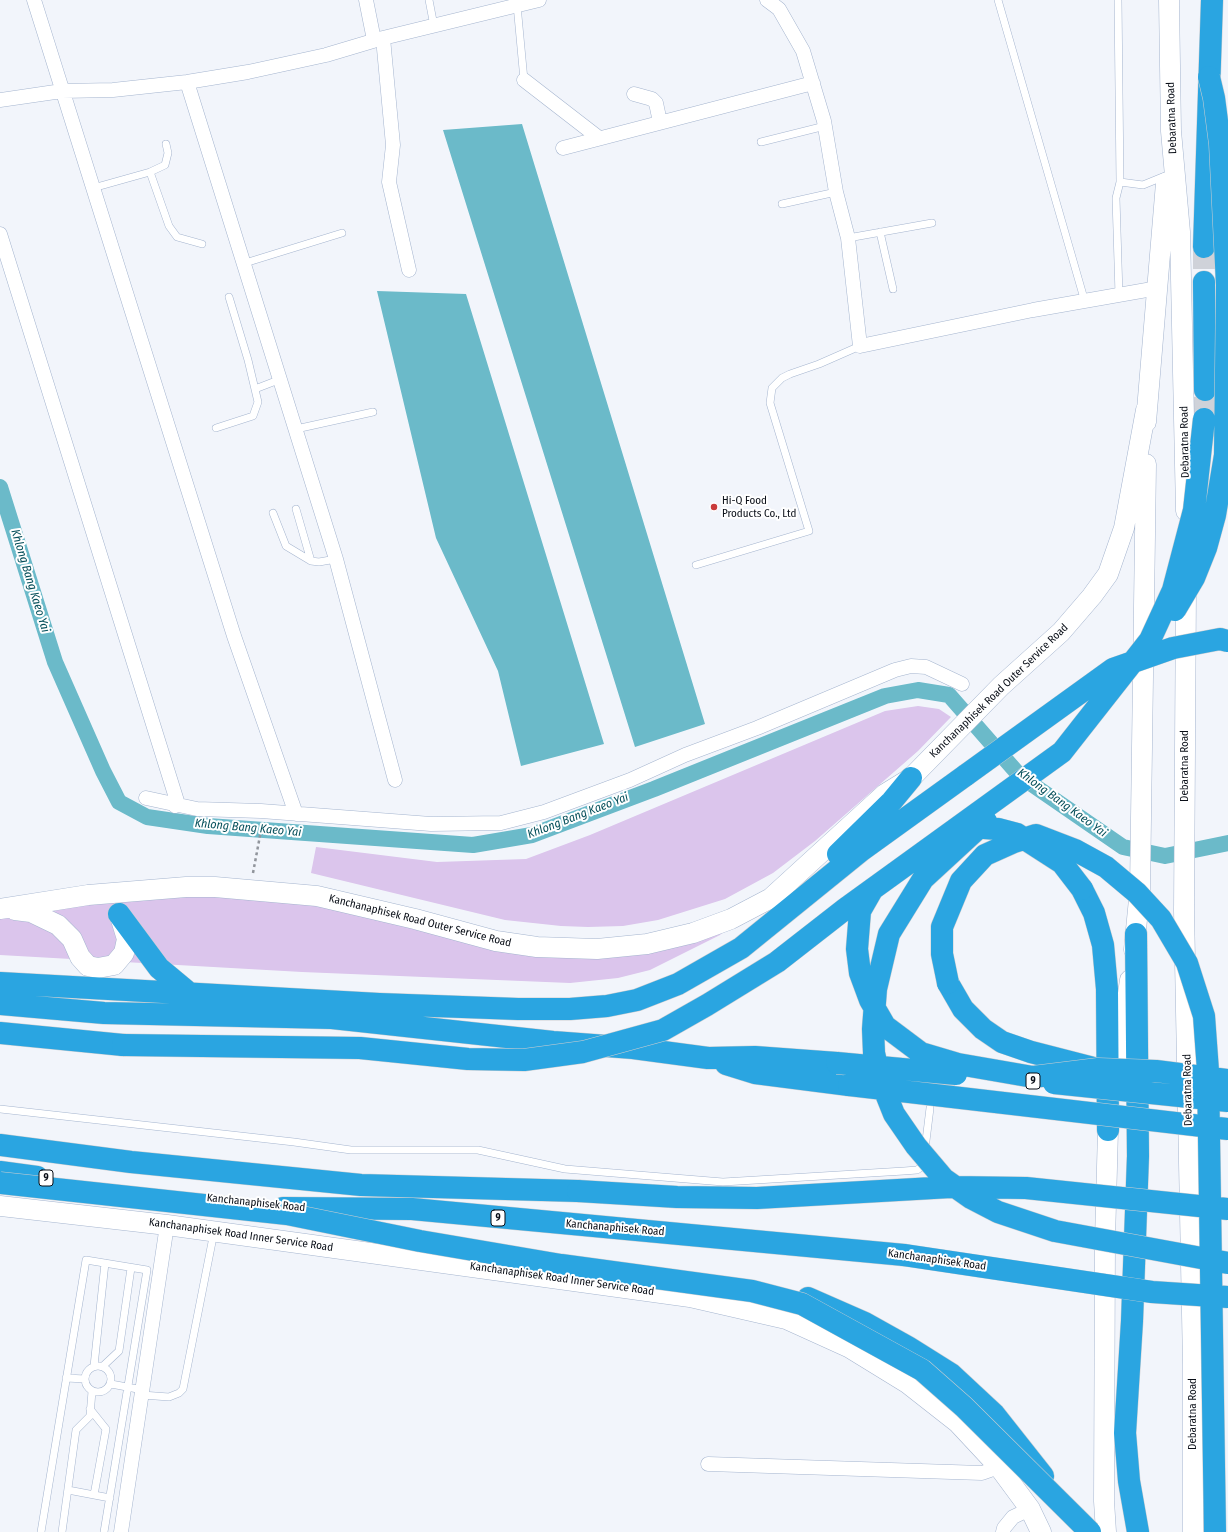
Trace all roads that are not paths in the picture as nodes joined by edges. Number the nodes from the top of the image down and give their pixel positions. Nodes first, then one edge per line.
1 (34, 0) edge
2 (366, 0) edge
3 (429, 0) edge
4 (539, 0) edge
5 (767, 0) edge
6 (998, 0) edge
7 (1118, 0) edge
8 (1169, 0) edge
9 (1212, 0) edge
10 (517, 6) junction
11 (434, 26) junction
12 (378, 39) junction
13 (1209, 77) junction
14 (524, 80) joint
15 (187, 82) junction
16 (813, 83) junction
17 (62, 91) junction
18 (634, 94) dead end
19 (0, 100) edge
20 (660, 122) junction
21 (825, 126) junction
22 (1171, 131) junction
23 (599, 138) junction
24 (761, 142) dead end
25 (166, 144) dead end
26 (563, 148) dead end
27 (150, 172) junction
28 (1167, 175) junction
29 (1120, 182) junction
30 (93, 188) junction
31 (836, 192) junction
32 (782, 204) dead end
33 (932, 223) dead end
34 (880, 232) junction
35 (342, 233) dead end
36 (0, 234) edge
37 (848, 238) junction
38 (202, 244) dead end
39 (1204, 247) tunnel mouth
40 (245, 263) junction
41 (409, 270) dead end
42 (1204, 282) tunnel mouth
43 (1158, 288) junction
44 (893, 289) dead end
45 (1119, 295) junction
46 (229, 297) dead end
47 (1085, 302) junction
48 (860, 346) junction
49 (281, 379) junction
50 (255, 389) junction
51 (1205, 390) tunnel mouth
52 (1146, 410) junction
53 (374, 412) dead end
54 (1204, 419) tunnel mouth
55 (216, 428) dead end
56 (296, 429) junction
57 (1228, 498) edge
58 (296, 509) dead end
59 (272, 513) dead end
60 (1186, 556) junction
61 (336, 559) junction
62 (311, 561) junction
63 (696, 565) dead end
64 (1150, 640) junction
65 (1228, 641) edge
66 (962, 684) dead end
67 (1062, 752) junction
68 (911, 778) junction
69 (395, 780) dead end
70 (146, 798) dead end
71 (175, 806) junction
72 (296, 814) junction
73 (88, 895) junction
74 (2, 909) edge
75 (119, 914) junction
76 (1136, 934) junction
77 (741, 948) junction
78 (0, 983) edge
79 (189, 993) junction
80 (0, 1004) edge
81 (0, 1033) edge
82 (708, 1058) junction
83 (1098, 1069) junction
84 (1228, 1080) edge
85 (1228, 1101) edge
86 (930, 1108) dead end
87 (0, 1109) edge
88 (1228, 1129) edge
89 (1108, 1130) junction
90 (0, 1145) edge
91 (0, 1172) edge
92 (0, 1183) edge
93 (0, 1206) edge
94 (284, 1208) junction
95 (1228, 1209) edge
96 (167, 1225) junction
97 (214, 1232) junction
98 (105, 1263) junction
99 (1228, 1263) edge
100 (131, 1268) junction
101 (1152, 1292) junction
102 (1228, 1297) edge
103 (1228, 1314) edge
104 (94, 1366) junction
105 (103, 1366) junction
106 (66, 1378) junction
107 (85, 1379) junction
108 (111, 1384) junction
109 (128, 1387) junction
110 (92, 1391) junction
111 (142, 1392) junction
112 (90, 1409) junction
113 (708, 1464) dead end
114 (999, 1466) junction
115 (68, 1490) junction
116 (94, 1495) junction
117 (110, 1498) junction
118 (1030, 1509) junction
119 (1137, 1531) edge
120 (41, 1532) edge
121 (62, 1532) edge
122 (104, 1532) edge
123 (121, 1532) edge
124 (1003, 1532) edge
125 (1041, 1532) edge
126 (1079, 1532) edge
127 (1090, 1532) edge
128 (1106, 1532) edge
129 (1193, 1532) edge
130 (1215, 1532) edge

1 - 17 street
2 - 12 street
3 - 11 lane
4 - 10 street
5 - 16 street
6 - 47 lane
7 - 29 lane
8 - 22 main road, Debaratna Road
9 - 13 highway
10 - 11 street
10 - 14 lane
11 - 12 street
12 - 15 street
12 - 41 street
13 - 39 highway, bridge
13 - 64 highway, bridge
14 - 23 street
15 - 17 street
15 - 40 street
16 - 20 street
16 - 21 street
17 - 19 street
17 - 30 street
18 - 20 street
20 - 23 street
21 - 24 lane
21 - 31 street
22 - 28 main road
22 - 60 main road, Debaratna Road
23 - 26 street
25 - 27 lane
27 - 30 lane
27 - 38 lane
28 - 29 lane
28 - 43 main road
29 - 45 lane
30 - 72 street
31 - 32 lane
31 - 37 street
33 - 34 lane
34 - 37 lane
34 - 44 lane
35 - 40 lane
36 - 71 street
37 - 48 street
40 - 49 street
42 - 51 highway
43 - 45 street
43 - 52 main road
45 - 47 street
46 - 50 lane
47 - 48 street
48 - 63 lane
49 - 50 lane
49 - 56 street
50 - 55 lane
52 - 68 main road, Kanchanaphisek Road Outer Service Road
52 - 76 main road
53 - 56 lane
54 - 64 highway, bridge
56 - 61 street
57 - 60 highway
58 - 62 lane
59 - 62 lane
60 - 129 main road, Debaratna Road
61 - 62 lane
61 - 69 street
64 - 67 highway, bridge
65 - 77 highway, bridge
66 - 72 street
67 - 81 highway, bridge
67 - 99 highway, bridge
68 - 73 main road, Kanchanaphisek Road Outer Service Road
68 - 77 highway
70 - 71 street
71 - 72 street
73 - 74 main road, Kanchanaphisek Road Outer Service Road
73 - 75 main road
74 - 75 main road
75 - 79 highway
76 - 89 main road
76 - 119 highway
77 - 79 highway
78 - 79 highway
80 - 82 highway, 9
82 - 85 highway, 9, bridge
82 - 88 highway, bridge
83 - 84 highway, bridge
83 - 89 highway, bridge
83 - 130 highway, bridge
86 - 87 lane
89 - 128 main road
90 - 95 highway, bridge
91 - 94 highway, Kanchanaphisek Road / 9
92 - 127 highway, bridge
93 - 96 main road, Kanchanaphisek Road Inner Service Road
94 - 101 highway, Kanchanaphisek Road / 9, bridge
94 - 126 highway
96 - 97 main road, Kanchanaphisek Road Inner Service Road
96 - 111 street
97 - 111 lane
97 - 114 main road, Kanchanaphisek Road Inner Service Road
98 - 100 lane
98 - 104 lane
98 - 106 lane
100 - 105 lane
100 - 109 lane
101 - 102 highway, Kanchanaphisek Road / 9, bridge
101 - 103 highway, bridge
104 - 105 lane
104 - 107 lane
105 - 108 lane
106 - 107 lane
106 - 120 lane
107 - 110 lane
108 - 109 lane
108 - 110 lane
109 - 111 lane
109 - 117 lane
110 - 112 lane
111 - 123 street
112 - 115 lane
112 - 116 lane
113 - 114 street
114 - 118 main road, Kanchanaphisek Road Inner Service Road
115 - 116 lane
115 - 121 lane
116 - 117 lane
117 - 122 lane
118 - 124 street
118 - 125 main road, Kanchanaphisek Road Inner Service Road

